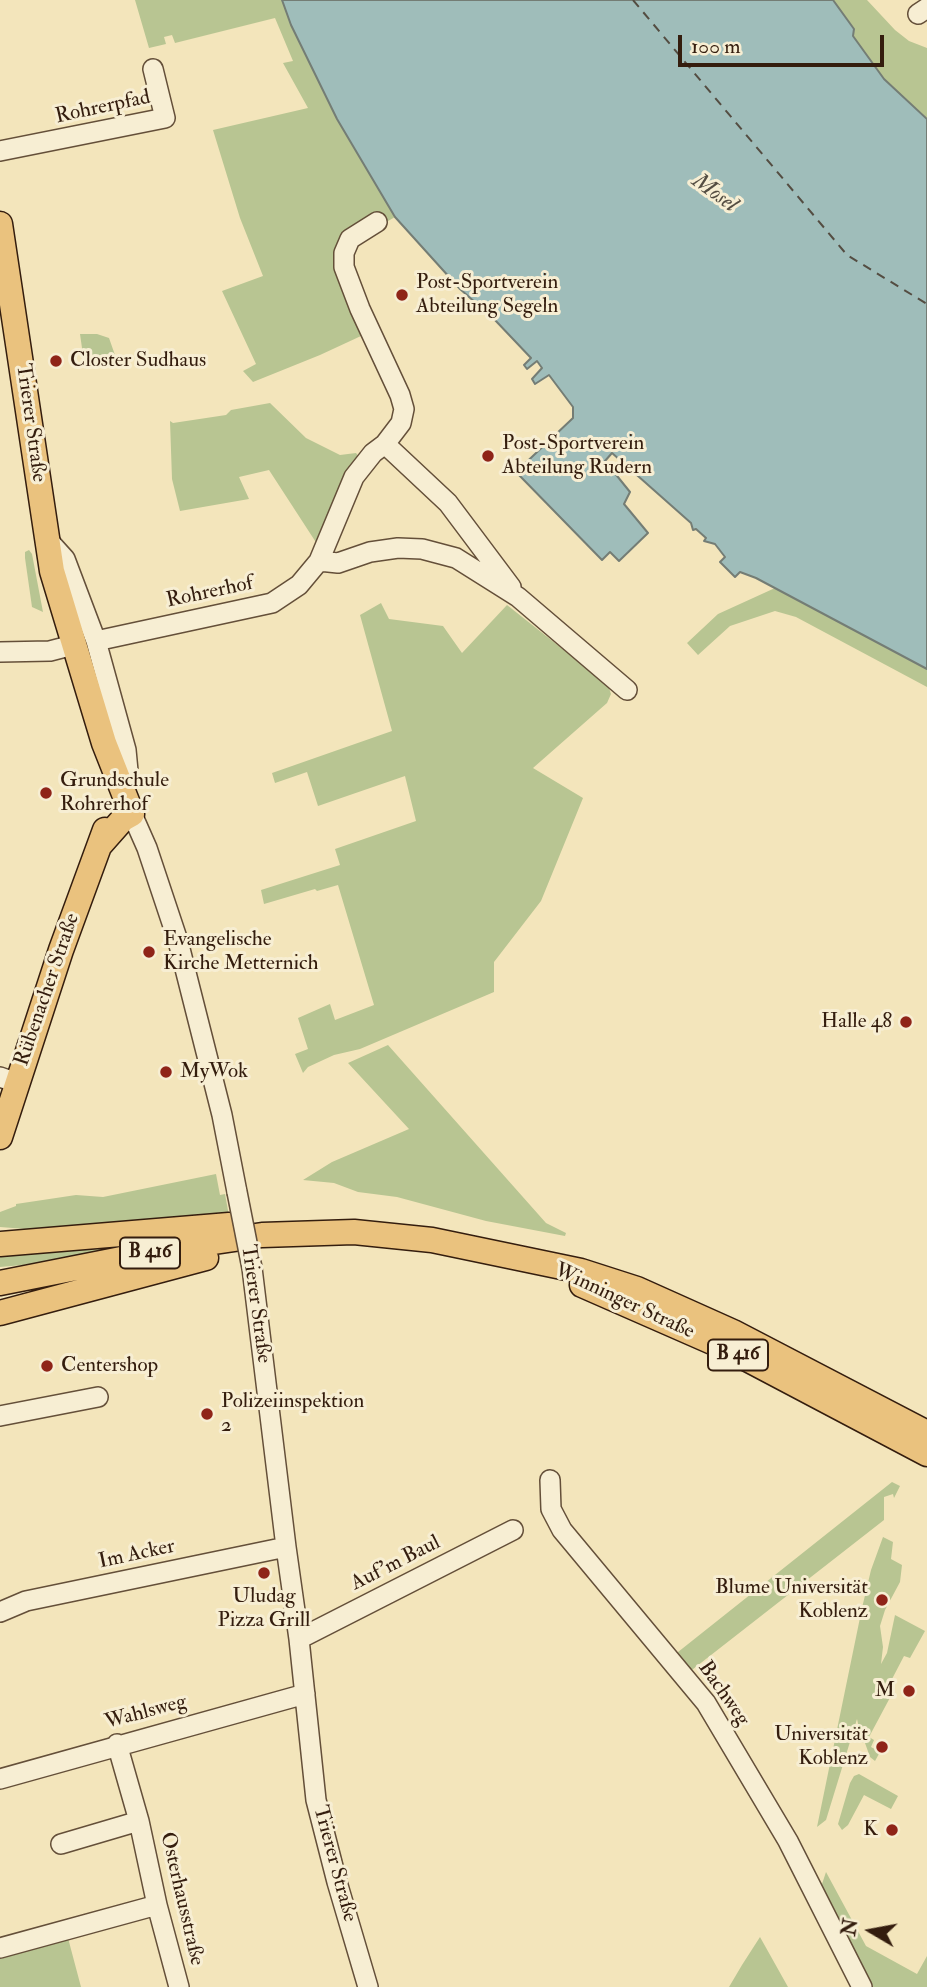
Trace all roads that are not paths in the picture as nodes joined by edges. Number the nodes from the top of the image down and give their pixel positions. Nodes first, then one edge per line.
1 (153, 69) dead end
2 (0, 151) edge
3 (377, 222) dead end
4 (0, 224) edge
5 (385, 444) junction
6 (319, 561) junction
7 (518, 597) junction
8 (84, 643) junction
9 (0, 652) edge
10 (628, 690) dead end
11 (113, 768) junction
12 (128, 805) junction
13 (100, 845) junction
14 (9, 1080) edge
15 (0, 1137) edge
16 (302, 1233) junction
17 (0, 1244) edge
18 (545, 1265) junction
19 (0, 1283) edge
20 (0, 1313) edge
21 (98, 1397) dead end
22 (0, 1416) edge
23 (927, 1433) edge
24 (927, 1454) edge
25 (550, 1480) dead end
26 (513, 1530) dead end
27 (285, 1547) junction
28 (0, 1612) edge
29 (299, 1639) junction
30 (305, 1693) junction
31 (117, 1744) junction
32 (0, 1779) edge
33 (139, 1821) junction
34 (61, 1844) dead end
35 (157, 1905) junction
36 (0, 1948) edge
37 (179, 1987) edge
38 (368, 1987) edge
39 (862, 1987) edge

1 - 2 street, Rohrerpfad
3 - 5 street, Rohrerhof
4 - 8 main road, Trierer Straße
5 - 6 street, Rohrerhof
5 - 7 street
6 - 7 street
6 - 8 street, Rohrerhof
7 - 10 street
8 - 9 street, Rohrerhof
8 - 11 main road, Trierer Straße
8 - 12 street, Trierer Straße
11 - 12 main road, Trierer Straße
11 - 13 main road, Rübenacher Straße
12 - 13 main road, Rübenacher Straße
12 - 27 street, Trierer Straße, bridge
13 - 14 main road, Rübenacher Straße
14 - 15 main road, Rübenacher Straße
16 - 17 main road, B 416
16 - 18 main road, Winninger Straße / B 416
16 - 19 main road, B 416
16 - 20 main road
18 - 23 main road, Winninger Straße / B 416
18 - 24 main road, Winninger Straße / B 416
21 - 22 street
25 - 39 street, Bachweg
26 - 29 street, Auf'm Baul
27 - 28 street, Im Acker
27 - 29 street, Trierer Straße
29 - 30 street, Trierer Straße
30 - 31 street, Wahlsweg
30 - 38 street, Trierer Straße
31 - 32 street, Wahlsweg
31 - 33 street, Osterhausstraße
33 - 34 street, Osterhausstraße
33 - 35 street, Osterhausstraße
35 - 36 street
35 - 37 street, Osterhausstraße

